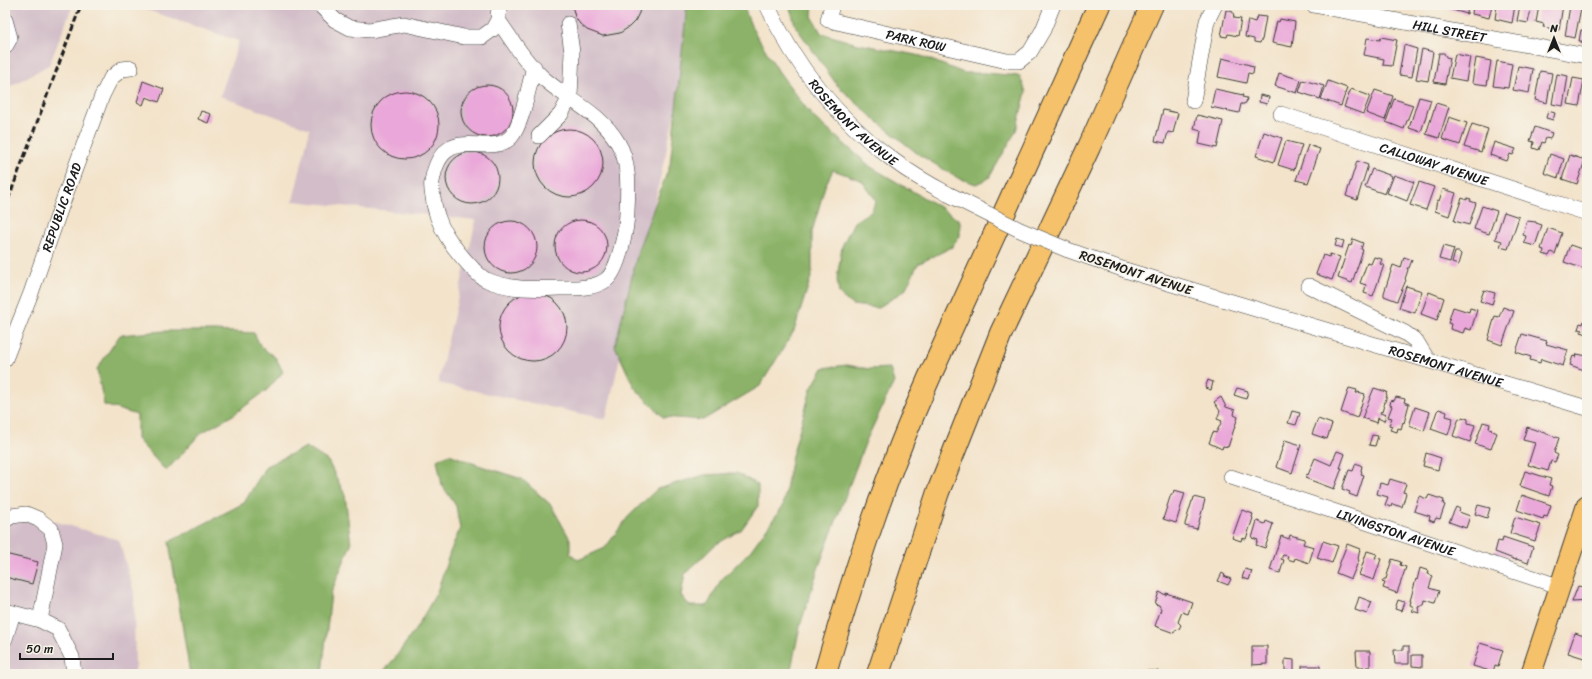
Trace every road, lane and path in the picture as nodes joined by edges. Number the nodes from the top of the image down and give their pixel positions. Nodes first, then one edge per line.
1 (320, 5) edge
2 (499, 5) edge
3 (767, 5) edge
4 (832, 5) edge
5 (1053, 5) edge
6 (1099, 5) edge
7 (1152, 5) edge
8 (1215, 5) edge
9 (1313, 5) edge
10 (1382, 11) edge
11 (5, 20) edge
12 (498, 20) junction
13 (568, 24) dead end
14 (5, 47) edge
15 (1587, 56) edge
16 (534, 67) junction
17 (131, 68) dead end
18 (570, 97) junction
19 (1192, 101) dead end
20 (1282, 114) dead end
21 (539, 136) dead end
22 (1587, 213) edge
23 (1309, 286) dead end
24 (5, 359) edge
25 (1427, 359) junction
26 (1587, 408) edge
27 (1231, 477) dead end
28 (1587, 505) edge
29 (5, 520) edge
30 (1561, 587) junction
31 (9, 612) edge
32 (40, 620) junction
33 (5, 639) edge
34 (880, 671) edge
35 (74, 674) edge
36 (826, 674) edge
37 (1532, 674) edge

1 - 12 street
2 - 12 street
3 - 25 street, ROSEMONT AVENUE, bridge
4 - 5 street, PARK ROW
6 - 36 highway
7 - 34 highway
8 - 19 street
9 - 10 street, HILL STREET
10 - 15 street, HILL STREET
11 - 14 street
12 - 16 street
13 - 18 street
16 - 18 street
16 - 18 street
17 - 24 street, REPUBLIC ROAD
18 - 21 street
20 - 22 street, CALLOWAY AVENUE
23 - 25 street
25 - 26 street, ROSEMONT AVENUE
27 - 30 street, LIVINGSTON AVENUE
28 - 30 main road
29 - 32 street
30 - 37 main road
31 - 32 street
31 - 33 street
32 - 35 street

